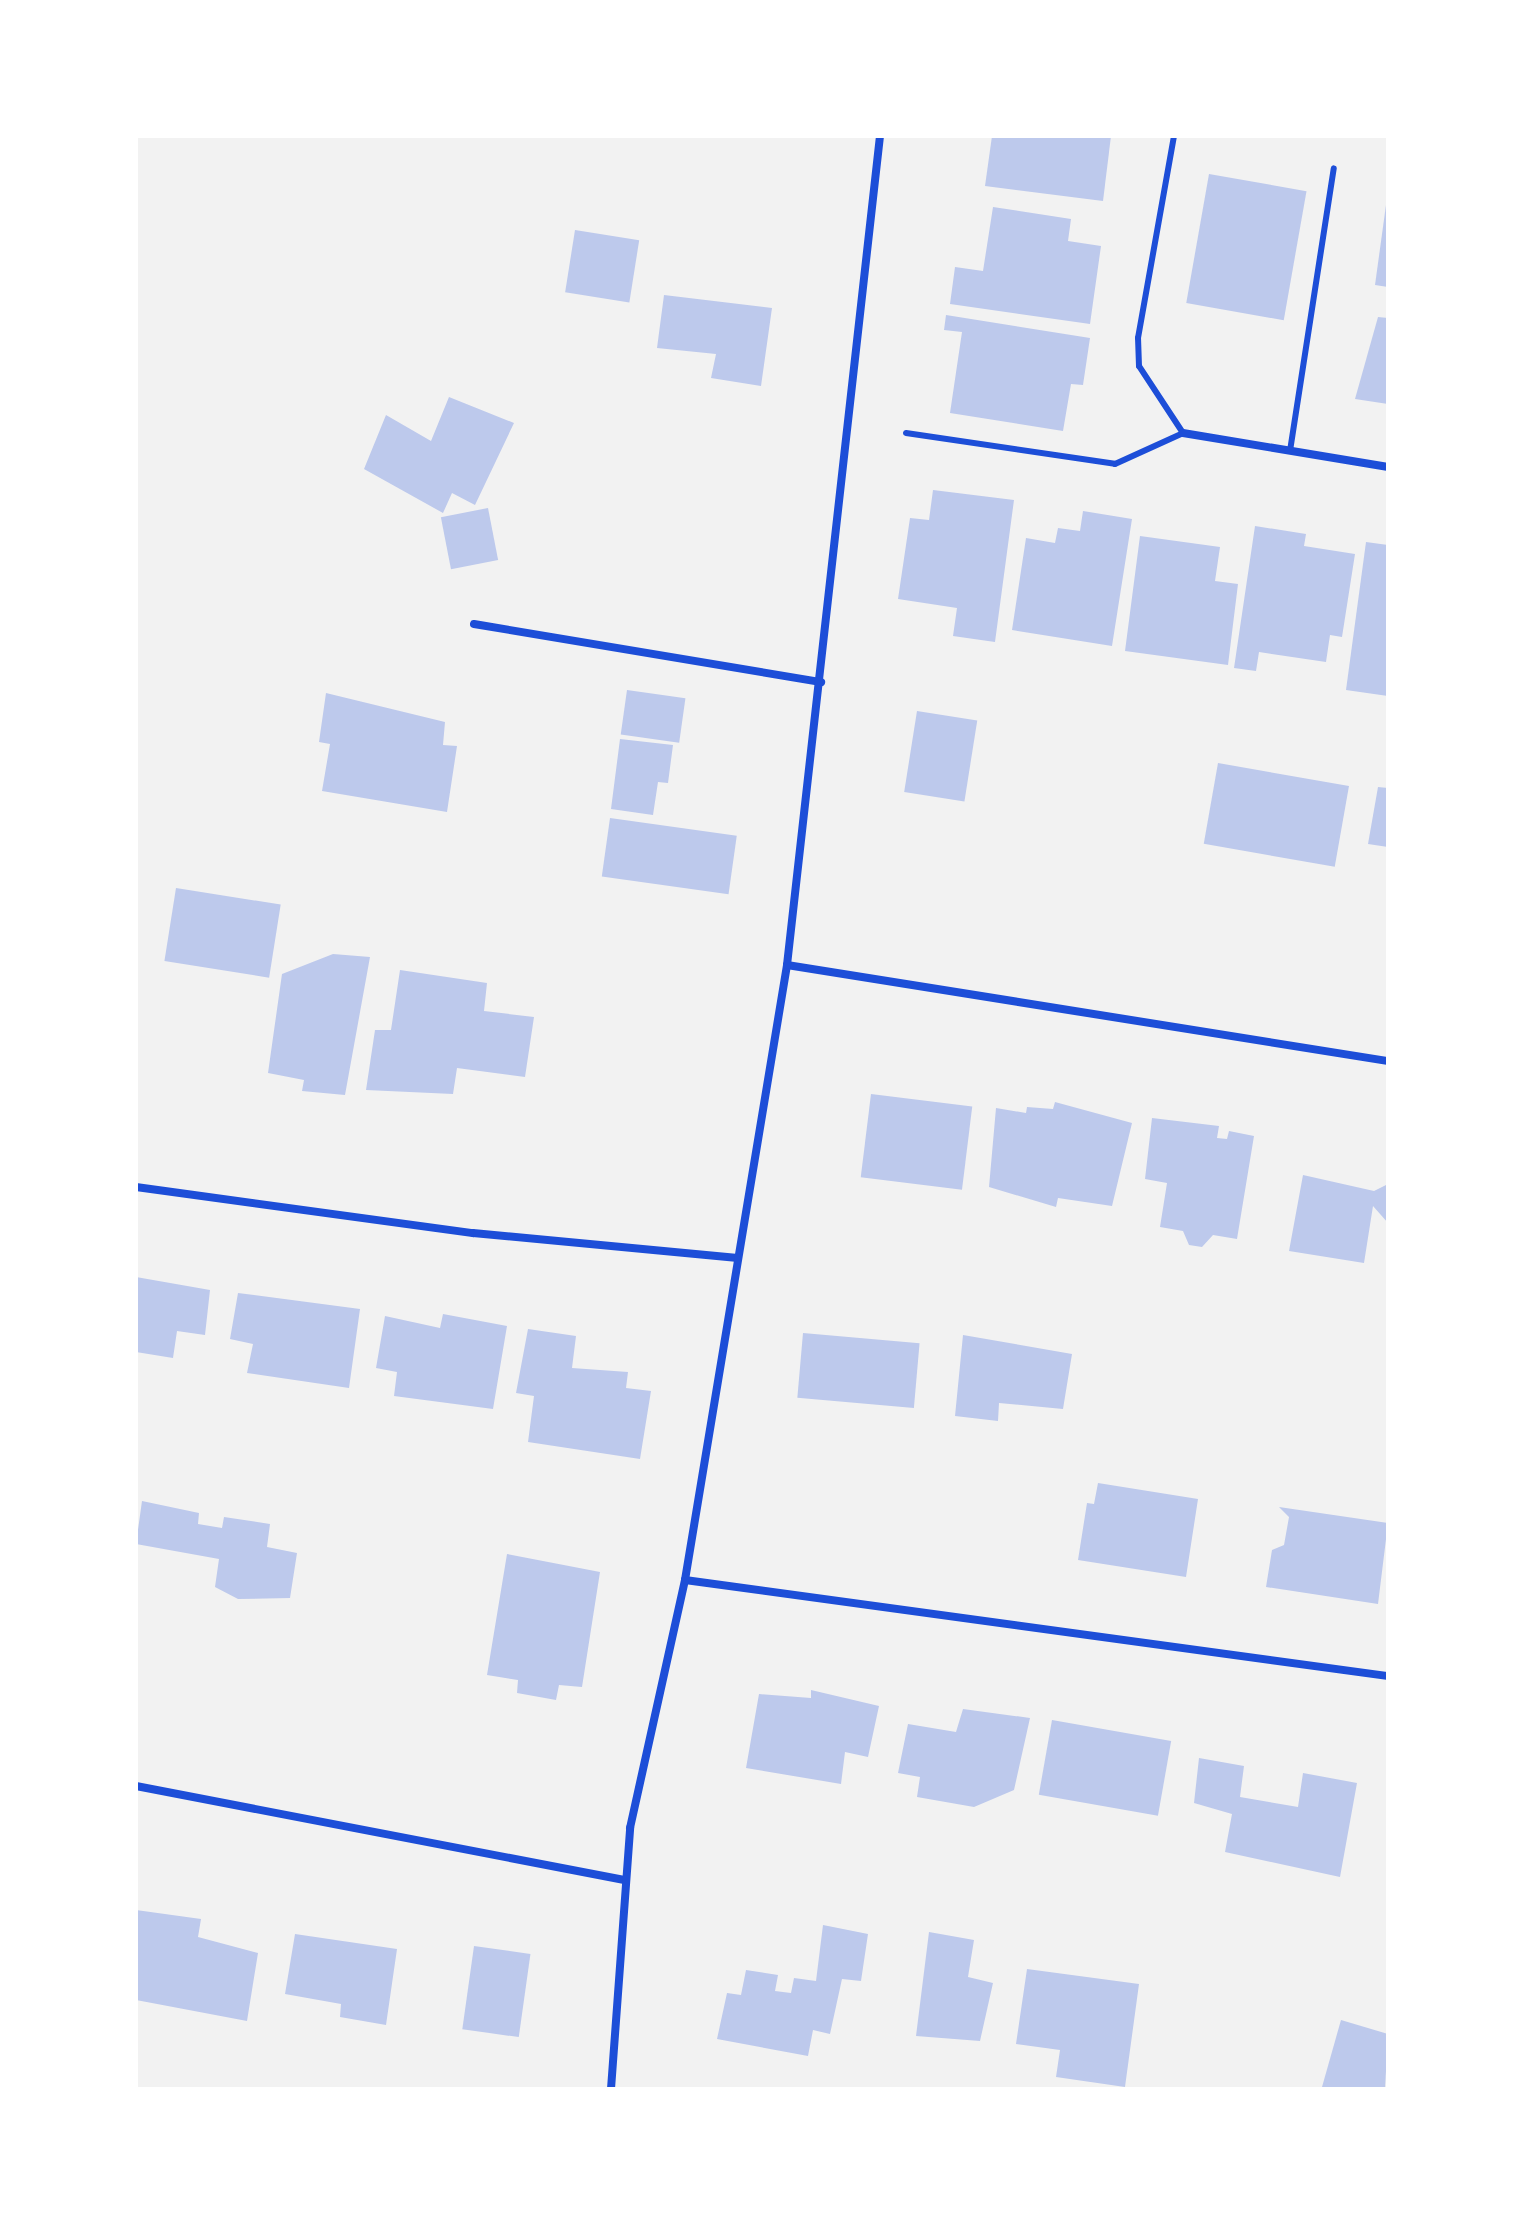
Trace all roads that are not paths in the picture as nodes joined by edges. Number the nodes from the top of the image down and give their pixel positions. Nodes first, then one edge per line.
1 (880, 136) edge
2 (1174, 136) edge
3 (1334, 168) dead end
4 (906, 433) dead end
5 (1183, 433) junction
6 (1290, 451) junction
7 (1388, 467) edge
8 (474, 624) dead end
9 (821, 682) junction
10 (787, 965) junction
11 (1388, 1061) edge
12 (136, 1187) edge
13 (738, 1258) junction
14 (685, 1580) junction
15 (1388, 1676) edge
16 (136, 1786) edge
17 (623, 1880) junction
18 (611, 2089) edge

1 - 9 street
2 - 5 lane
3 - 6 lane
4 - 5 lane
5 - 6 street
6 - 7 street
8 - 9 street
9 - 10 street
10 - 11 street
10 - 13 street
12 - 13 street
13 - 14 street
14 - 15 street
14 - 17 street
16 - 17 street
17 - 18 street

